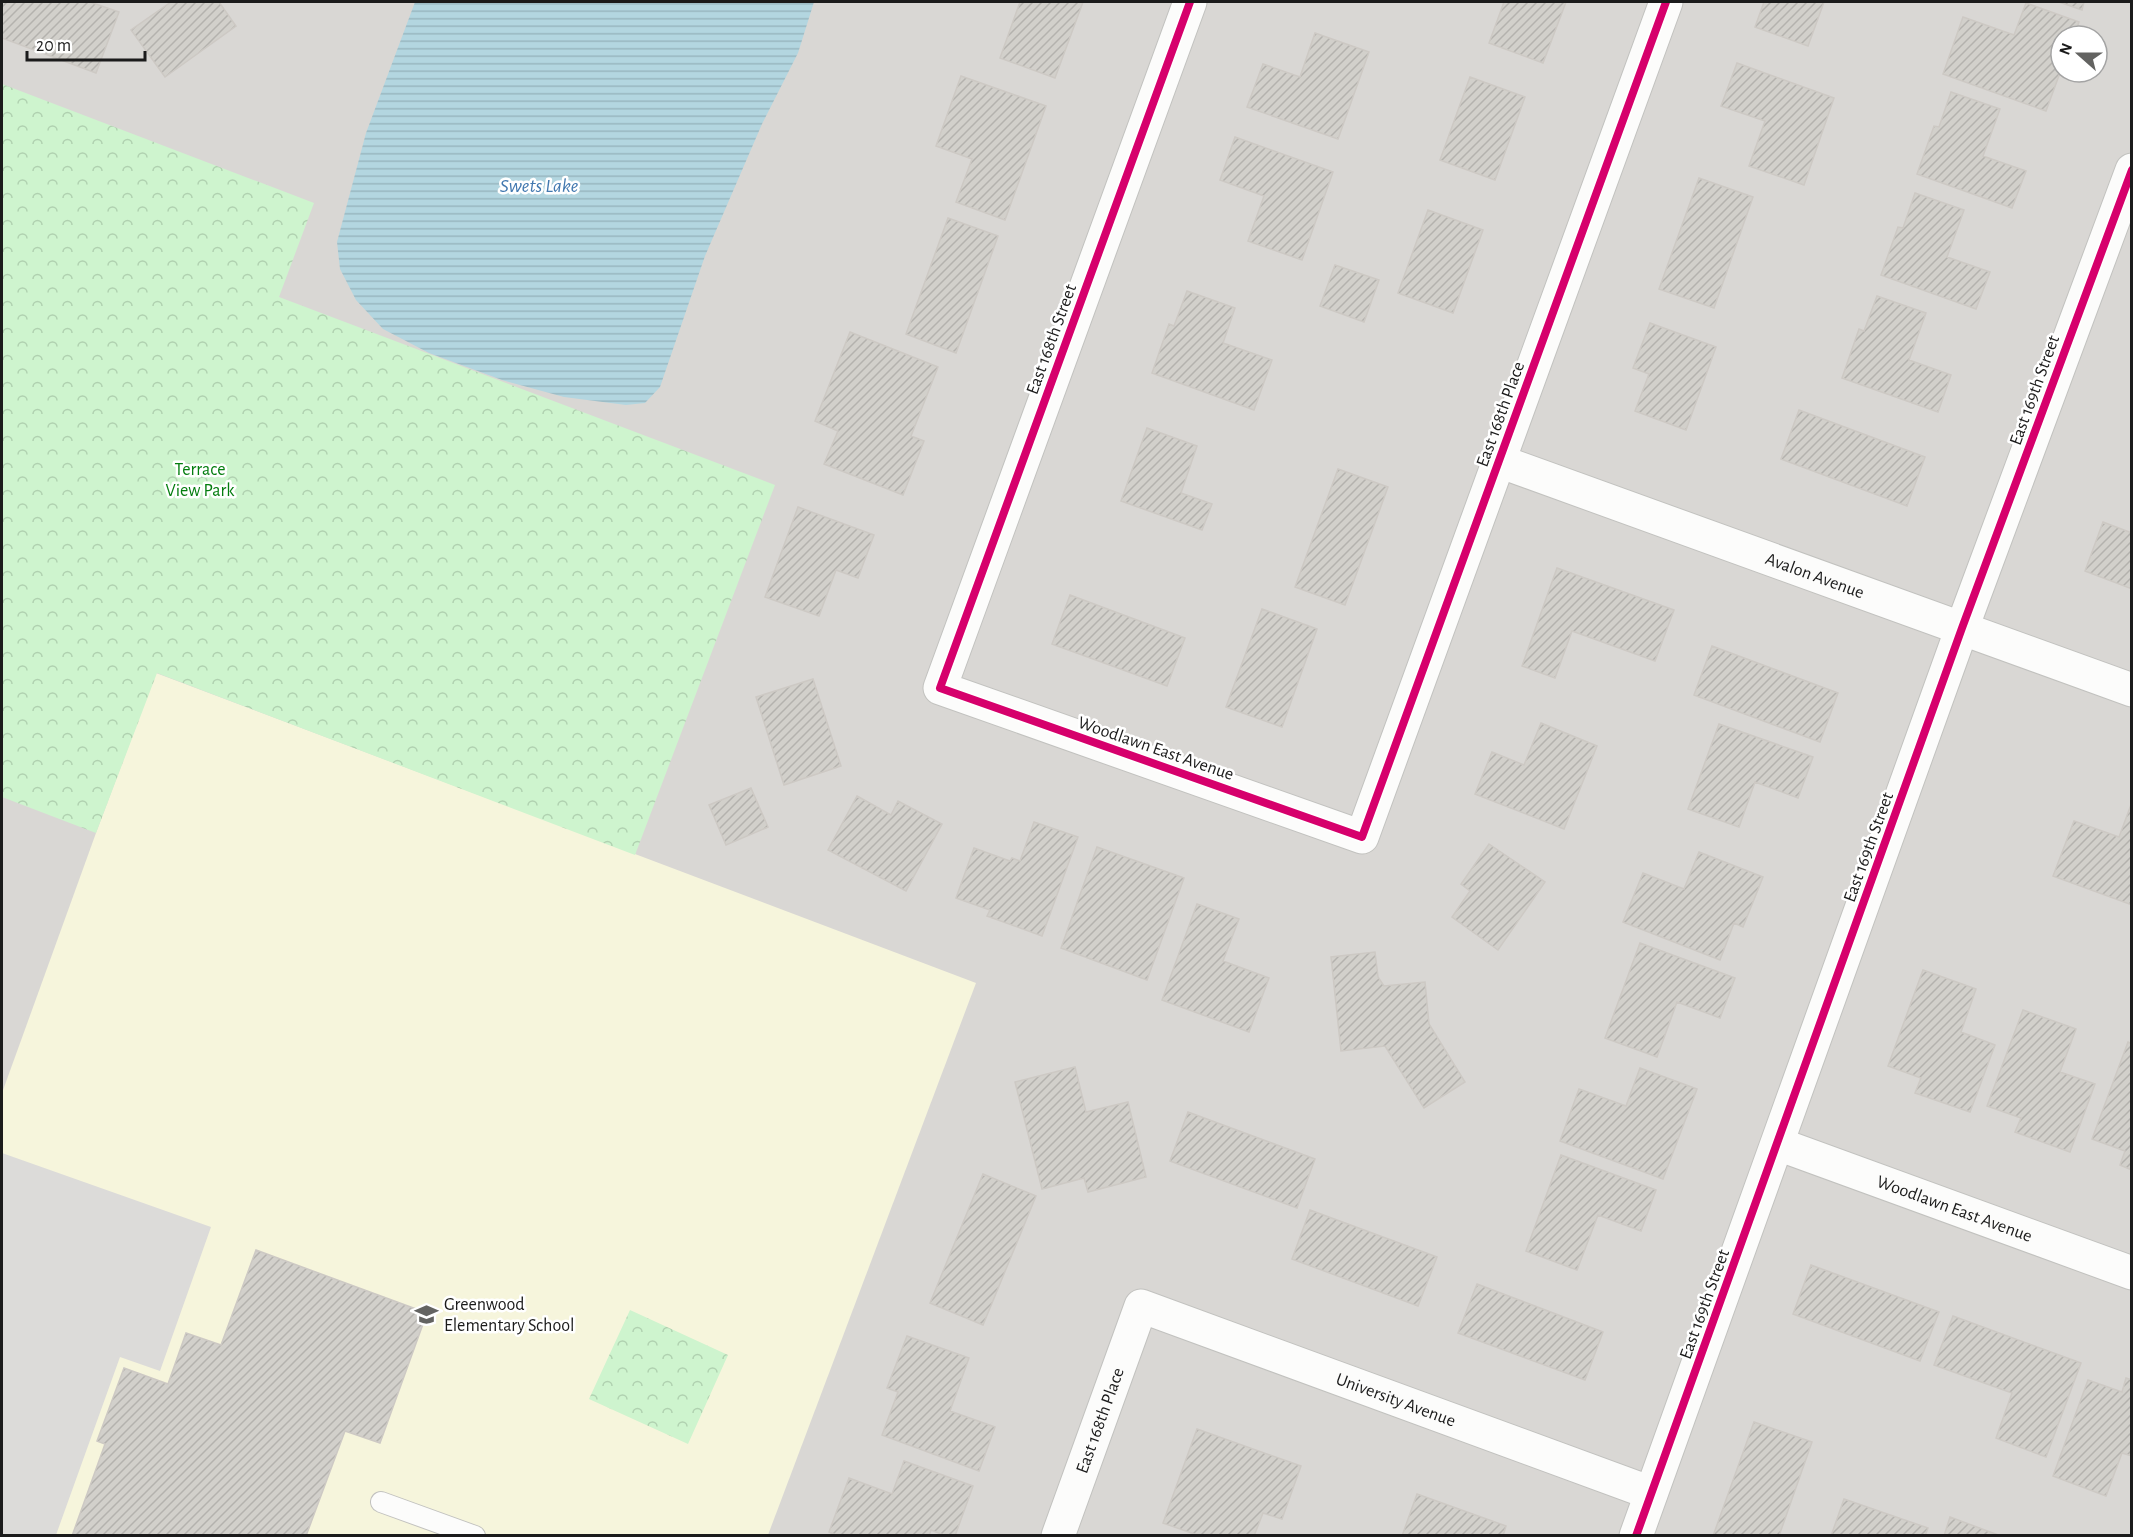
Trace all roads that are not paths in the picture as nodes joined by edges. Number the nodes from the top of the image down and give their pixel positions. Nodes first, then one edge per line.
1 (1190, 2) edge
2 (1666, 2) edge
3 (2132, 170) edge
4 (1498, 461) junction
5 (1962, 628) junction
6 (940, 688) joint
7 (2132, 690) edge
8 (1362, 837) joint
9 (1778, 1144) junction
10 (2132, 1273) edge
11 (1141, 1306) joint
12 (1651, 1493) junction
13 (381, 1502) dead end
14 (475, 1536) edge
15 (1058, 1536) edge
16 (1636, 1536) edge

1 - 6 street, East 168th Street
2 - 4 street, East 168th Place
3 - 5 street, East 169th Street
4 - 5 street, Avalon Avenue
4 - 8 street, East 168th Place
5 - 7 street, Avalon Avenue
5 - 9 street, East 169th Street
6 - 8 street, Woodlawn East Avenue
9 - 10 street, Woodlawn East Avenue
9 - 12 street, East 169th Street
11 - 12 street, University Avenue
11 - 15 street, East 168th Place
12 - 16 street, East 169th Street
13 - 14 lane

